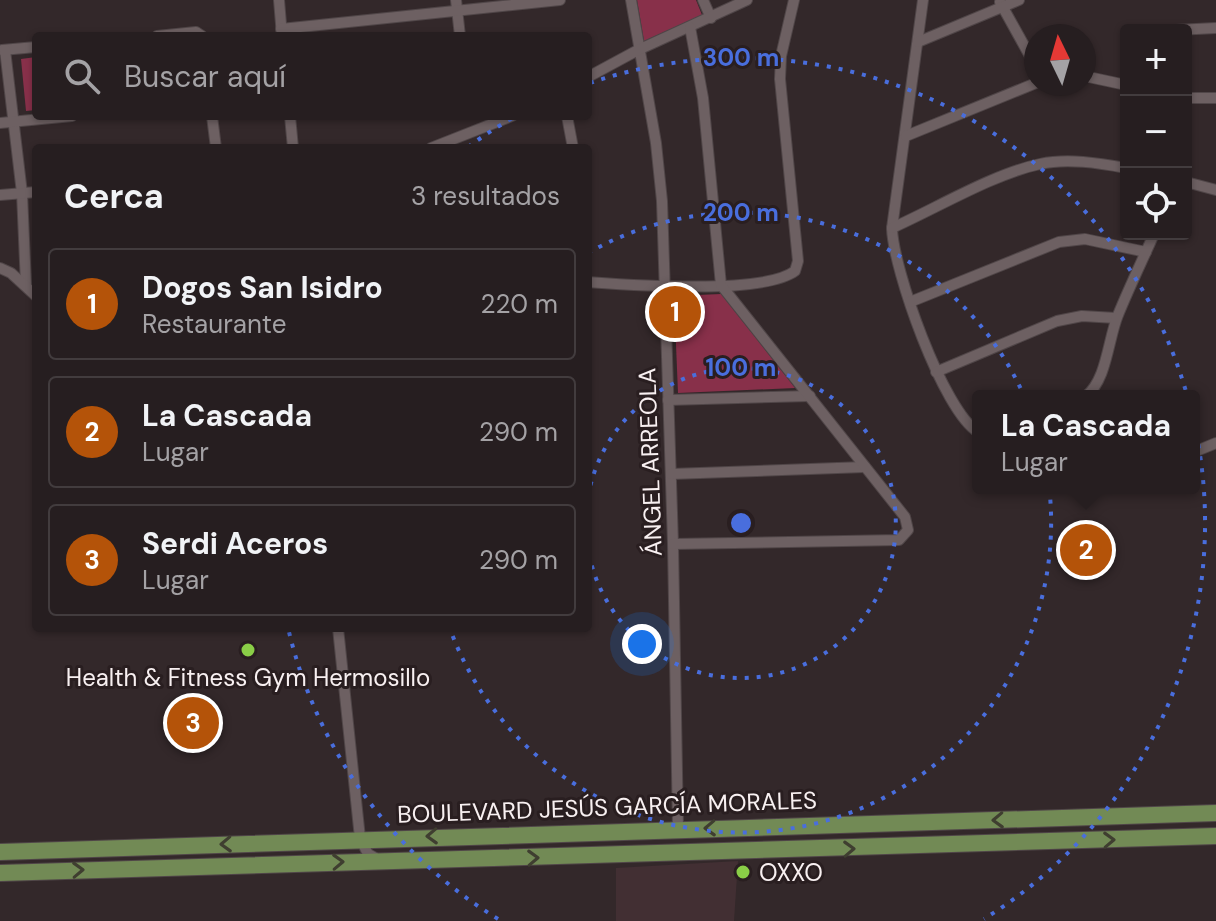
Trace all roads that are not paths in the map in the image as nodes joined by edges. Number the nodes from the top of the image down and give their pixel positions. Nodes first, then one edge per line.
1 (279, 0) edge
2 (456, 0) edge
3 (560, 0) edge
4 (631, 0) edge
5 (703, 0) edge
6 (747, 0) edge
7 (794, 0) edge
8 (923, 0) edge
9 (1019, 0) edge
10 (1000, 4) edge
11 (457, 13) junction
12 (711, 18) junction
13 (690, 27) junction
14 (1216, 28) edge
15 (1192, 29) edge
16 (281, 32) edge
17 (459, 32) edge
18 (918, 42) junction
19 (1024, 46) edge
20 (32, 47) edge
21 (3, 50) edge
22 (638, 50) junction
23 (592, 75) edge
24 (1096, 79) edge
25 (1120, 84) edge
26 (1024, 88) edge
27 (1192, 98) edge
28 (1216, 98) edge
29 (32, 120) edge
30 (212, 120) edge
31 (290, 120) edge
32 (502, 120) edge
33 (568, 120) edge
34 (15, 121) junction
35 (0, 123) edge
36 (906, 136) junction
37 (216, 144) edge
38 (293, 144) edge
39 (441, 144) edge
40 (572, 144) edge
41 (1120, 167) edge
42 (1192, 184) edge
43 (1216, 190) edge
44 (32, 192) edge
45 (22, 193) junction
46 (0, 195) edge
47 (892, 228) junction
48 (1151, 240) edge
49 (1146, 252) junction
50 (0, 268) edge
51 (592, 282) edge
52 (721, 285) junction
53 (666, 287) junction
54 (32, 289) edge
55 (910, 302) junction
56 (1116, 318) junction
57 (936, 372) junction
58 (1093, 390) edge
59 (810, 396) junction
60 (668, 400) junction
61 (972, 426) edge
62 (865, 467) junction
63 (671, 474) junction
64 (673, 544) junction
65 (338, 632) edge
66 (1216, 813) edge
67 (763, 826) junction
68 (678, 829) junction
69 (1216, 836) edge
70 (360, 838) junction
71 (762, 851) junction
72 (0, 852) edge
73 (384, 861) junction
74 (0, 873) edge

1 - 16 street
2 - 11 street
3 - 11 street
4 - 22 street, ÁNGEL ARREOLA
5 - 12 street
6 - 12 street
7 - 52 street
8 - 18 street
9 - 10 street
10 - 18 street
10 - 19 street
11 - 16 street
11 - 17 street
12 - 13 street
13 - 22 street
13 - 52 street
14 - 15 street
18 - 36 street
20 - 21 street
21 - 34 street
22 - 23 street
22 - 53 street, ÁNGEL ARREOLA
24 - 25 street
26 - 36 street
27 - 28 street
29 - 34 street
30 - 37 street
31 - 38 street
32 - 39 street
33 - 40 street
34 - 35 street
34 - 45 street
36 - 47 street
41 - 47 street
42 - 43 street
44 - 45 street
45 - 46 street
45 - 54 street
47 - 55 street
48 - 49 street
49 - 55 street
49 - 56 street
50 - 54 street
51 - 53 street
52 - 53 street
52 - 59 street
53 - 60 street, ÁNGEL ARREOLA
55 - 57 street
56 - 57 street
56 - 58 street
57 - 61 street
59 - 60 street
59 - 62 street
60 - 63 street, ÁNGEL ARREOLA
62 - 63 street
62 - 64 street
63 - 64 street, ÁNGEL ARREOLA
64 - 68 street, ÁNGEL ARREOLA
65 - 70 street
66 -> 67 main road, BOULEVARD JESÚS GARCÍA MORALES
67 -> 68 main road, BOULEVARD JESÚS GARCÍA MORALES
67 - 71 main road
68 -> 70 main road, BOULEVARD JESÚS GARCÍA MORALES
71 -> 69 main road, BOULEVARD JESÚS GARCÍA MORALES
70 -> 72 main road, BOULEVARD JESÚS GARCÍA MORALES
70 - 73 street
73 -> 71 main road, BOULEVARD JESÚS GARCÍA MORALES
74 -> 73 main road, BOULEVARD JESÚS GARCÍA MORALES

